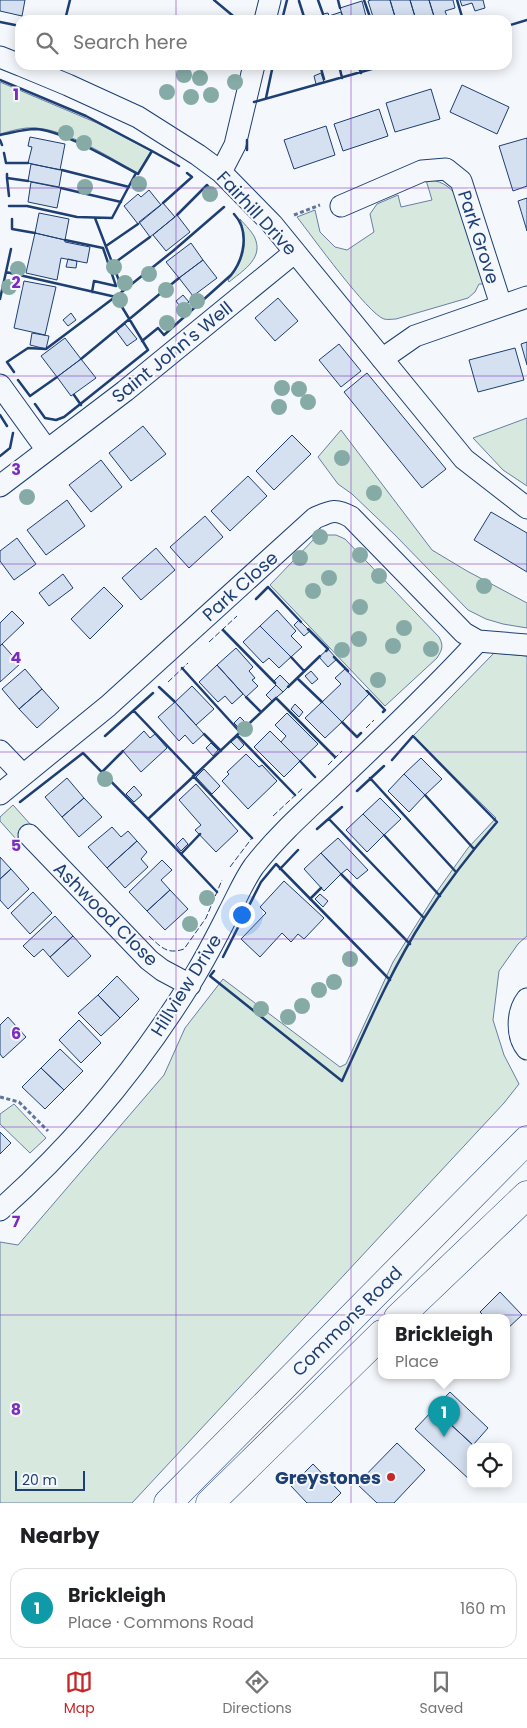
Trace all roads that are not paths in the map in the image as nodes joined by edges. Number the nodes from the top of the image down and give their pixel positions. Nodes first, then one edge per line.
1 (270, 0) edge
2 (266, 15) edge
3 (0, 57) edge
4 (15, 63) edge
5 (32, 70) edge
6 (253, 70) edge
7 (221, 172) junction
8 (341, 206) road end
9 (295, 252) junction
10 (527, 297) edge
11 (501, 305) junction
12 (382, 360) junction
13 (0, 385) edge
14 (47, 450) junction
15 (0, 486) edge
16 (527, 508) edge
17 (478, 641) junction
18 (527, 645) edge
19 (0, 751) edge
20 (22, 775) junction
21 (0, 794) edge
22 (29, 835) dead end
23 (190, 984) junction
24 (527, 999) edge
25 (527, 1049) edge
26 (527, 1140) edge
27 (527, 1195) edge
28 (0, 1210) edge
29 (402, 1314) edge
30 (378, 1338) edge
31 (168, 1503) edge
32 (210, 1503) edge

1 - 2 street
3 - 4 street, Fairhill Drive
5 - 7 street, Fairhill Drive
6 - 7 street
7 - 9 street, Fairhill Drive
8 - 11 street, Park Grove
9 - 12 street, Fairhill Drive
9 - 14 street, Saint John's Well
10 - 11 street
11 - 12 street
12 - 16 street, Fairhill Drive
13 - 14 street
14 - 15 street, Saint John's Well
17 - 18 street
17 - 20 street, Park Close
17 - 23 street, Hillview Drive
19 - 20 street
20 - 21 street, Park Close
22 - 23 street, Ashwood Close
23 - 28 street, Hillview Drive
24 - 25 street
26 - 31 highway, Commons Road
27 - 29 highway, Commons Road
30 - 32 highway, Commons Road

